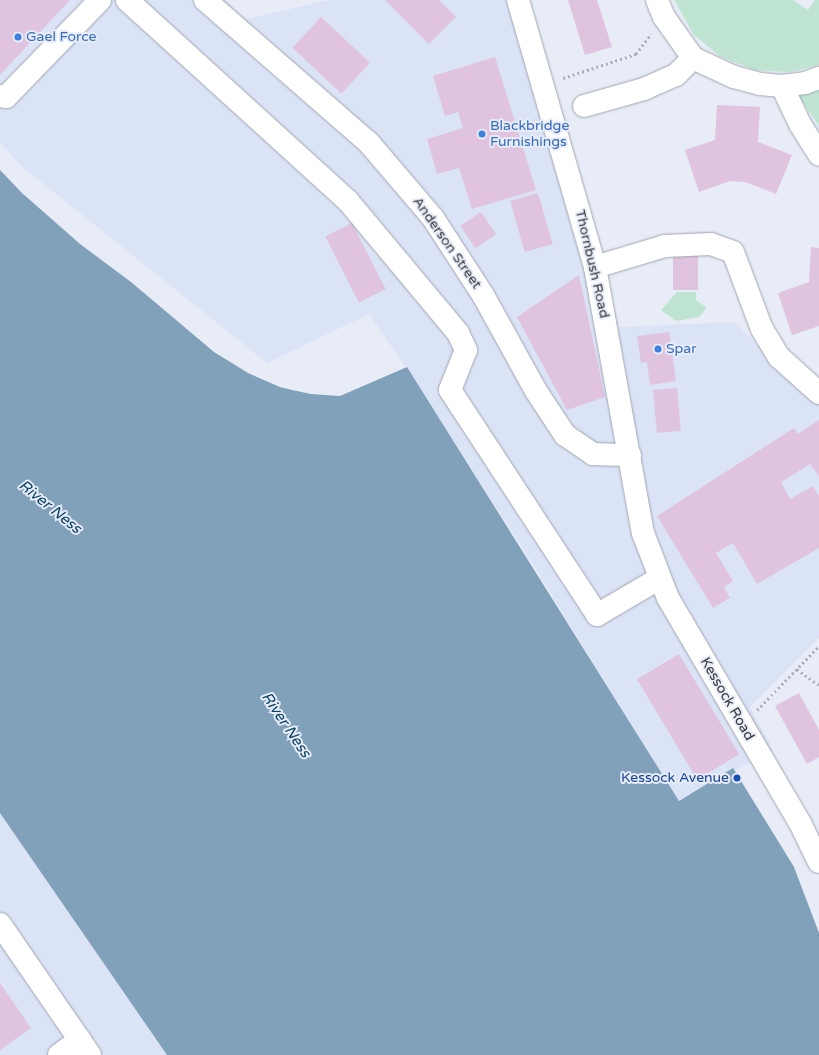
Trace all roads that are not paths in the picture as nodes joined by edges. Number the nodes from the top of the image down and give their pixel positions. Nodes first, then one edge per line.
1 (100, 0) edge
2 (127, 0) edge
3 (206, 0) edge
4 (518, 0) edge
5 (660, 9) edge
6 (693, 58) junction
7 (819, 78) edge
8 (782, 86) junction
9 (0, 96) edge
10 (584, 106) dead end
11 (819, 155) edge
12 (595, 268) junction
13 (819, 393) edge
14 (630, 455) junction
15 (643, 533) joint
16 (660, 578) junction
17 (819, 862) edge
18 (0, 924) edge
19 (85, 1048) edge
20 (59, 1055) edge

1 - 9 street
2 - 16 street
3 - 14 street, Anderson Street
4 - 12 street, Thornbush Road
5 - 6 street
6 - 8 street
6 - 10 street
7 - 8 street
8 - 11 street
12 - 13 street
12 - 14 street, Thornbush Road
14 - 15 street, Thornbush Road
15 - 16 street, Kessock Road
16 - 17 street, Kessock Road
18 - 19 street
19 - 20 street

